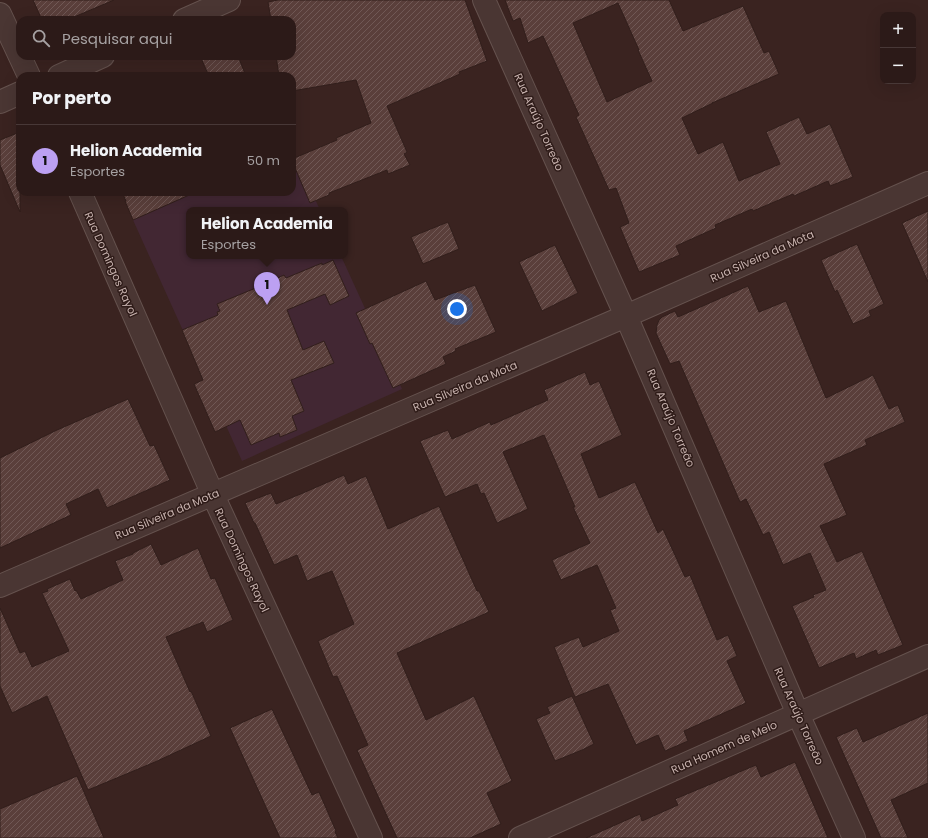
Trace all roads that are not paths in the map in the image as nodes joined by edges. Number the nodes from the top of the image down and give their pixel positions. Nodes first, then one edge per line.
1 (229, 0) edge
2 (484, 0) edge
3 (0, 14) edge
4 (193, 16) edge
5 (16, 48) edge
6 (22, 60) edge
7 (95, 60) edge
8 (27, 72) edge
9 (68, 72) edge
10 (16, 95) edge
11 (0, 102) edge
12 (928, 183) edge
13 (82, 196) edge
14 (626, 316) junction
15 (213, 495) junction
16 (0, 586) edge
17 (928, 656) edge
18 (798, 714) junction
19 (370, 838) edge
20 (520, 838) edge
21 (854, 838) edge

1 - 4 street
2 - 14 street, Rua Araújo Torreão
3 - 5 street
6 - 8 street
7 - 9 street
10 - 11 street
12 - 14 street, Rua Silveira da Mota
13 - 15 street, Rua Domingos Rayol
14 - 15 street, Rua Silveira da Mota
14 - 18 street, Rua Araújo Torreão
15 - 16 street, Rua Silveira da Mota
15 - 19 street, Rua Domingos Rayol
17 - 18 street, Rua Homem de Melo
18 - 20 street, Rua Homem de Melo
18 - 21 street, Rua Araújo Torreão

